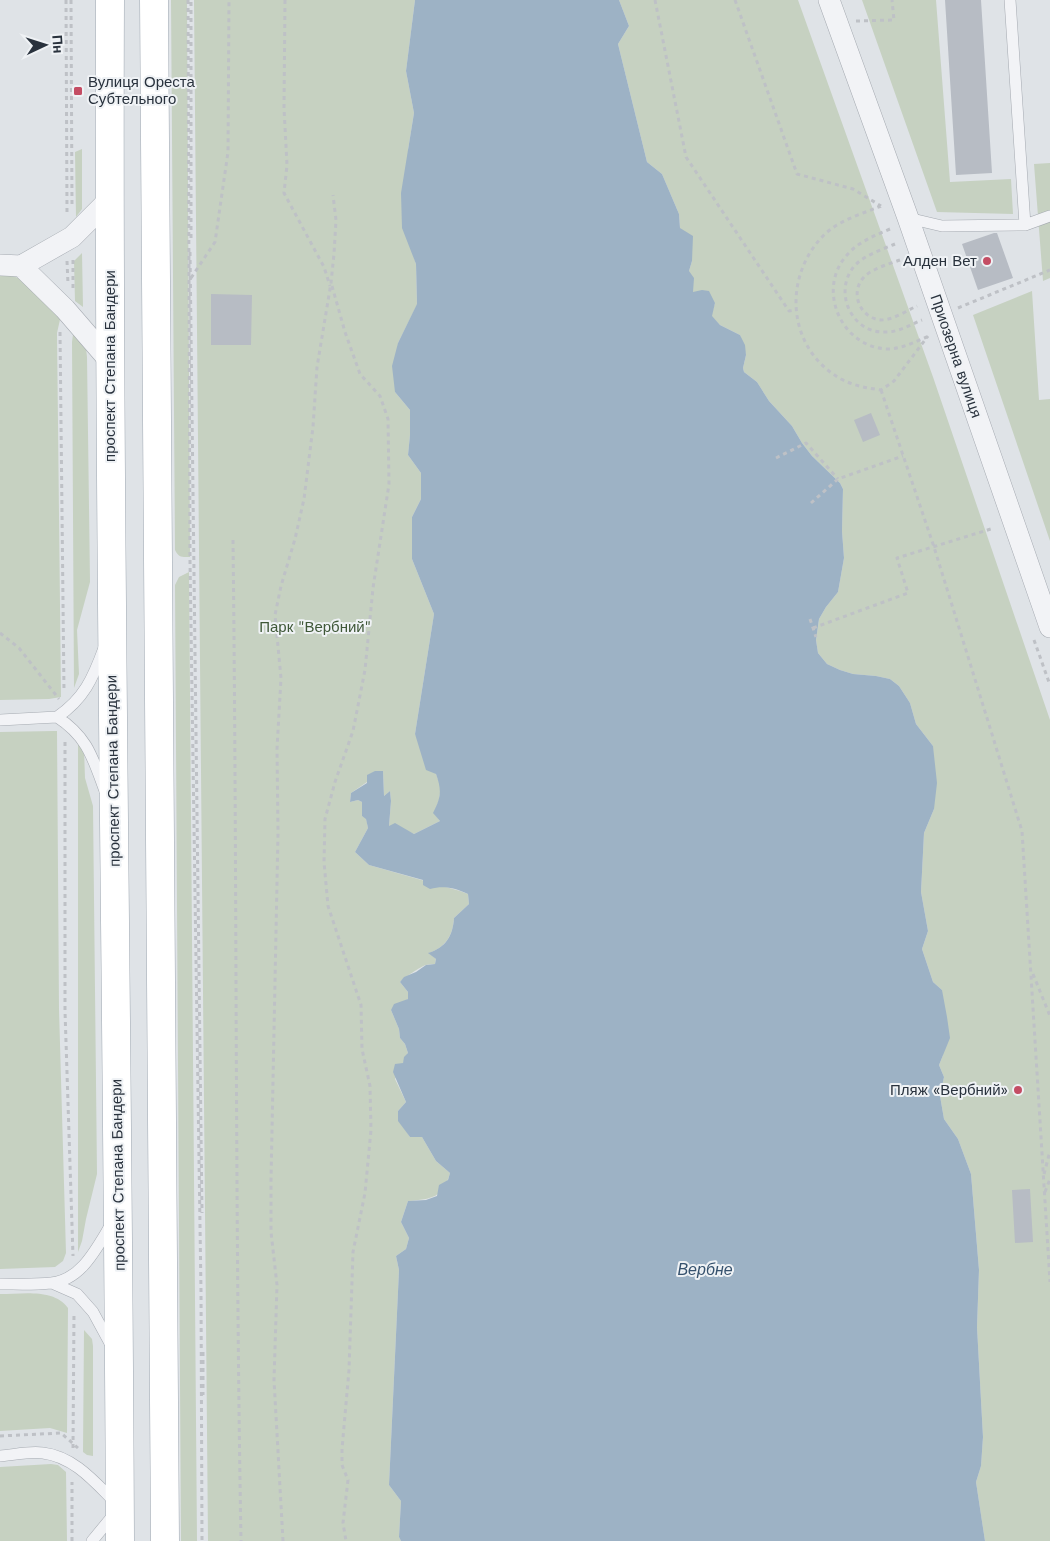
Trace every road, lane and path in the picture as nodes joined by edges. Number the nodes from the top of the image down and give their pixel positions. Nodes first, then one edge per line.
1 (66, 0) edge
2 (70, 0) edge
3 (110, 0) edge
4 (154, 0) edge
5 (190, 0) edge
6 (229, 0) edge
7 (285, 0) edge
8 (655, 0) edge
9 (735, 0) edge
10 (829, 0) edge
11 (892, 0) edge
12 (1010, 0) edge
13 (854, 21) dead end
14 (333, 195) dead end
15 (109, 200) junction
16 (1050, 216) edge
17 (908, 218) junction
18 (1026, 225) junction
19 (890, 229) dead end
20 (70, 239) junction
21 (895, 244) dead end
22 (900, 260) dead end
23 (10, 266) edge
24 (1050, 270) edge
25 (191, 278) junction
26 (188, 282) junction
27 (331, 285) junction
28 (917, 306) dead end
29 (956, 309) dead end
30 (796, 310) junction
31 (68, 313) junction
32 (922, 320) dead end
33 (109, 360) junction
34 (881, 390) junction
35 (903, 456) junction
36 (776, 458) dead end
37 (838, 479) junction
38 (811, 503) dead end
39 (994, 528) dead end
40 (233, 540) dead end
41 (934, 547) junction
42 (810, 619) dead end
43 (1050, 627) edge
44 (111, 628) junction
45 (813, 628) junction
46 (0, 633) edge
47 (816, 637) dead end
48 (62, 714) junction
49 (0, 720) edge
50 (114, 815) junction
51 (1032, 970) junction
52 (1050, 1016) edge
53 (1050, 1150) edge
54 (1043, 1179) junction
55 (1050, 1179) edge
56 (1044, 1195) junction
57 (119, 1211) junction
58 (74, 1275) junction
59 (1050, 1282) edge
60 (52, 1283) junction
61 (0, 1284) edge
62 (74, 1292) junction
63 (120, 1361) junction
64 (0, 1456) edge
65 (73, 1464) junction
66 (120, 1507) junction
67 (72, 1541) edge
68 (92, 1541) edge
69 (120, 1541) edge
70 (165, 1541) edge
71 (203, 1541) edge
72 (241, 1541) edge
73 (283, 1541) edge
74 (346, 1541) edge

1 - 20 path
2 - 20 path
3 - 15 main road, проспект Степана Бандери
4 - 70 main road
5 - 25 path
5 - 26 path
6 - 25 path
7 - 27 path
8 - 30 path
9 - 30 path
10 - 17 street, Приозерна вулиця
11 - 13 path
12 - 18 lane
14 - 27 path
15 - 20 street
15 - 33 main road, проспект Степана Бандери
16 - 18 lane
17 - 18 lane
17 - 43 street, Приозерна вулиця
19 - 34 path
20 - 23 street
20 - 31 path
20 - 31 path
21 - 32 path
22 - 28 path
23 - 31 street
24 - 29 path
25 - 26 path
25 - 71 path
26 - 71 path
27 - 73 path
27 - 74 path
30 - 34 path
31 - 33 street
31 - 48 path
33 - 44 main road, проспект Степана Бандери
34 - 35 path
35 - 37 path
35 - 41 path
36 - 37 path
37 - 38 path
39 - 41 path
40 - 72 path
41 - 45 path
41 - 51 path
42 - 45 path
44 - 48 lane
44 - 50 main road, проспект Степана Бандери
45 - 47 path
46 - 48 path
48 - 49 lane
48 - 50 lane
48 - 58 path
50 - 57 main road, проспект Степана Бандери
51 - 52 path
51 - 54 path
53 - 54 path
54 - 56 path
55 - 56 path
56 - 59 path
57 - 58 lane
57 - 63 main road, проспект Степана Бандери
58 - 60 lane
60 - 61 lane
60 - 62 lane
62 - 63 lane
62 - 65 path
63 - 66 main road, проспект Степана Бандери
64 - 65 lane
65 - 66 lane
65 - 67 path
66 - 68 lane
66 - 69 main road, проспект Степана Бандери

